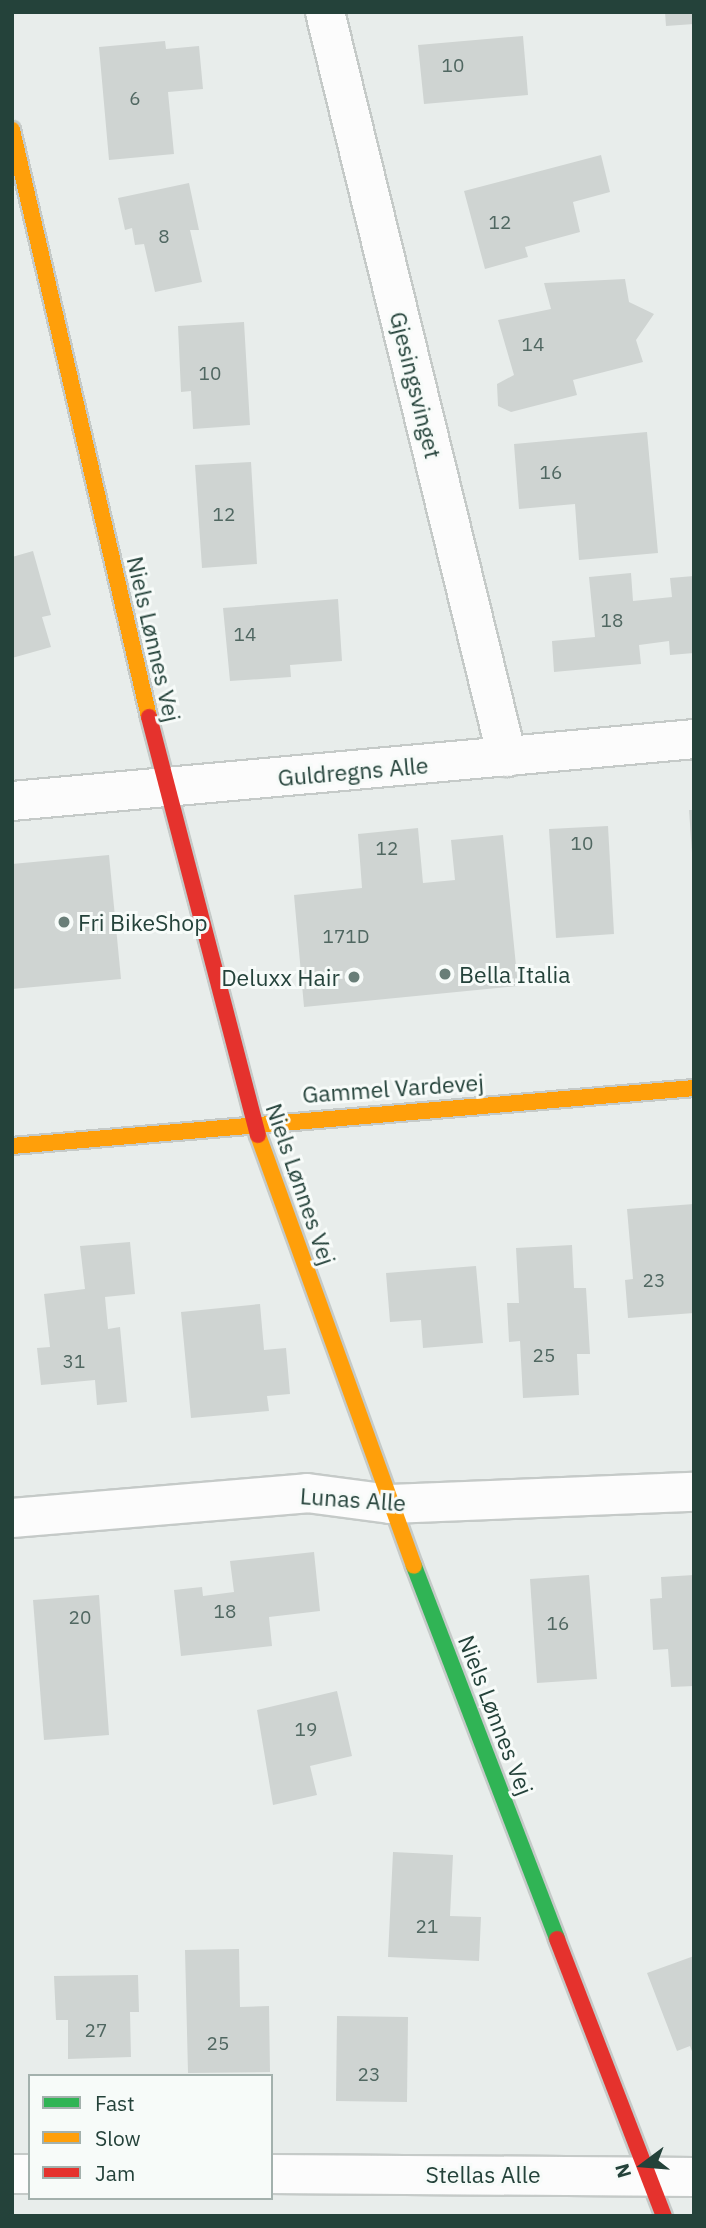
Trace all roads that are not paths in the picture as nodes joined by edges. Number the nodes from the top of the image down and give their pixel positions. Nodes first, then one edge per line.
1 (326, 12) edge
2 (12, 130) edge
3 (694, 739) edge
4 (507, 757) junction
5 (166, 788) junction
6 (12, 801) edge
7 (694, 1088) edge
8 (253, 1122) junction
9 (12, 1146) edge
10 (694, 1492) edge
11 (390, 1504) junction
12 (12, 1518) edge
13 (273, 2174) edge
14 (649, 2174) junction
15 (694, 2177) edge
16 (664, 2216) edge

1 - 4 street, Gjesingsvinget
2 - 5 street, Niels Lønnes Vej
3 - 4 street, Guldregns Alle
4 - 5 street, Guldregns Alle
5 - 6 street, Guldregns Alle
5 - 8 street, Niels Lønnes Vej
7 - 8 street, Gammel Vardevej
8 - 9 street, Gammel Vardevej
8 - 11 street, Niels Lønnes Vej
10 - 11 street, Lunas Alle
11 - 12 street, Lunas Alle
11 - 14 street, Niels Lønnes Vej
13 - 14 street, Stellas Alle
14 - 15 street, Stellas Alle
14 - 16 street, Niels Lønnes Vej

